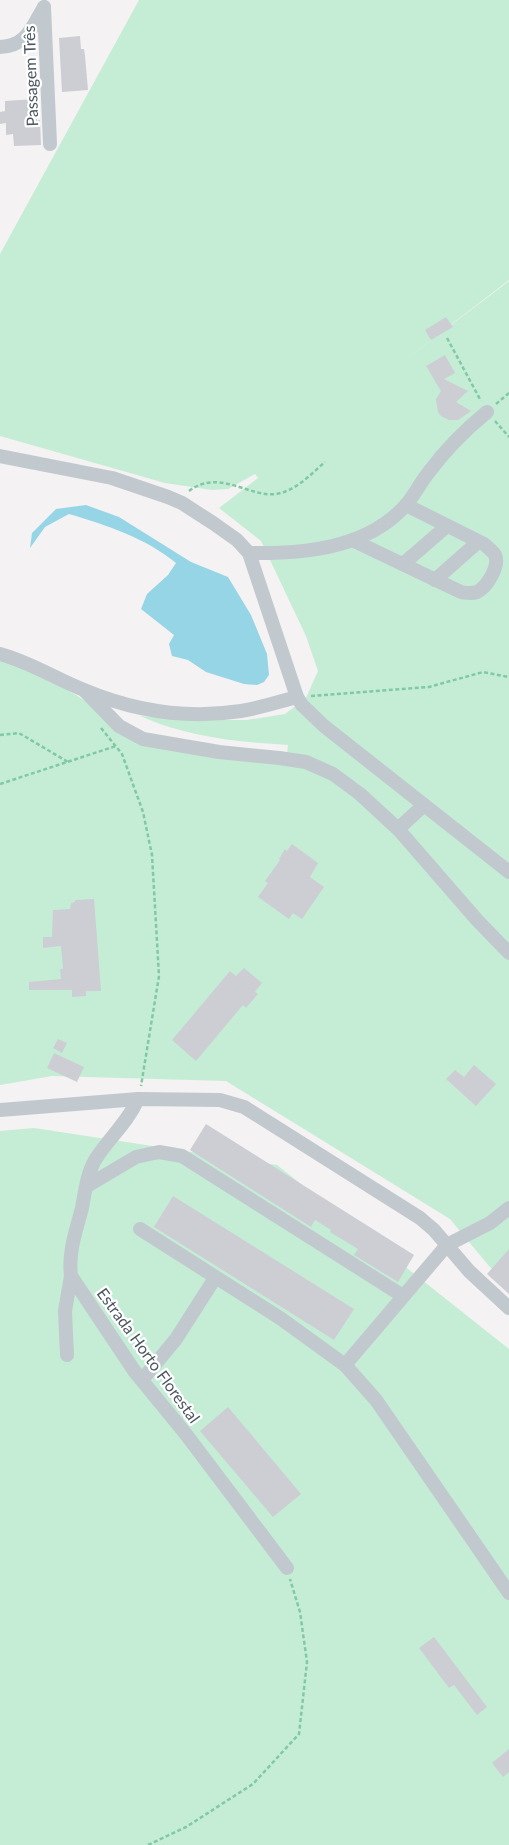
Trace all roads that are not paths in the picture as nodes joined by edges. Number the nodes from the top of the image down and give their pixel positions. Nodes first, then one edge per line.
1 (46, 4) edge
2 (0, 47) edge
3 (50, 144) dead end
4 (487, 412) road end
5 (0, 456) edge
6 (406, 506) junction
7 (447, 526) junction
8 (352, 540) junction
9 (478, 542) junction
10 (249, 553) junction
11 (403, 564) junction
12 (436, 580) junction
13 (0, 654) edge
14 (80, 689) junction
15 (297, 697) junction
16 (424, 805) junction
17 (398, 830) junction
18 (509, 872) edge
19 (509, 953) edge
20 (138, 1099) junction
21 (0, 1110) edge
22 (86, 1186) junction
23 (509, 1208) edge
24 (140, 1229) dead end
25 (446, 1245) junction
26 (71, 1276) junction
27 (215, 1278) junction
28 (404, 1296) junction
29 (509, 1308) edge
30 (66, 1355) dead end
31 (344, 1365) junction
32 (142, 1380) junction
33 (287, 1568) road end
34 (509, 1593) edge

1 - 2 street
1 - 3 street, Passagem Três
4 - 6 street
5 - 10 street
6 - 7 street
6 - 8 street
7 - 9 street
7 - 11 street
8 - 10 street
8 - 11 street
9 - 12 street
9 - 12 street
10 - 15 street
11 - 12 street
13 - 14 street
14 - 15 street
14 - 17 street
15 - 16 street
16 - 17 street
16 - 18 street
17 - 19 street
20 - 21 street
20 - 22 street
20 - 25 street
22 - 26 street
22 - 28 street
23 - 25 street
24 - 27 street
25 - 28 street
25 - 29 street
26 - 30 street
26 - 32 street, Estrada Horto Florestal
27 - 31 street
27 - 32 street
28 - 31 street
31 - 34 street
32 - 33 street, Estrada Horto Florestal

